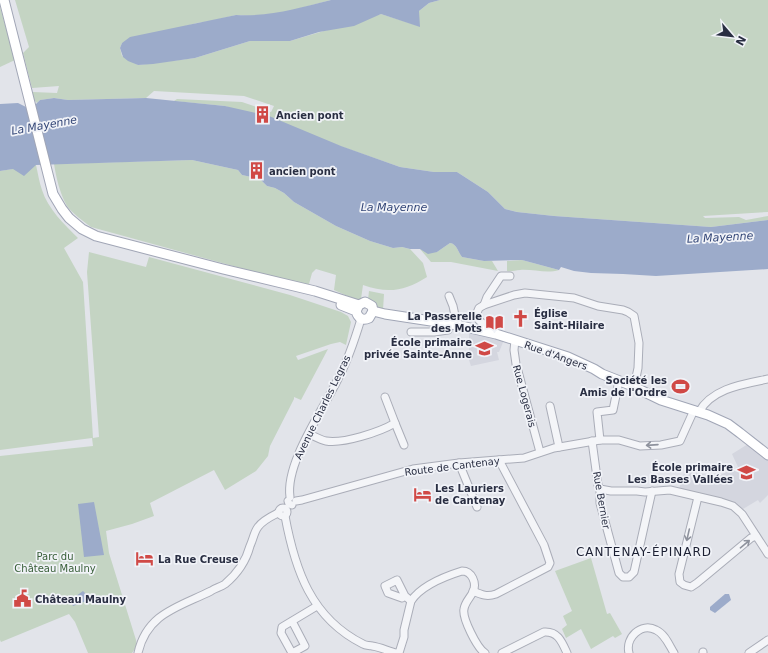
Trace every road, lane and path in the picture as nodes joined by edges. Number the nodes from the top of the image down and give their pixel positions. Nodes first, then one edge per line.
1 (4, 0) edge
2 (510, 276) dead end
3 (449, 296) dead end
4 (484, 305) junction
5 (359, 311) junction
6 (373, 311) junction
7 (452, 325) junction
8 (411, 332) dead end
9 (496, 334) junction
10 (515, 340) junction
11 (768, 378) edge
12 (619, 381) junction
13 (634, 387) junction
14 (385, 397) dead end
15 (550, 406) dead end
16 (697, 411) junction
17 (395, 423) junction
18 (309, 434) junction
19 (600, 440) junction
20 (592, 441) junction
21 (404, 445) dead end
22 (559, 447) junction
23 (540, 452) junction
24 (768, 455) edge
25 (500, 460) junction
26 (459, 463) junction
27 (600, 489) junction
28 (652, 491) junction
29 (698, 497) junction
30 (291, 501) junction
31 (477, 507) dead end
32 (283, 512) junction
33 (756, 536) junction
34 (768, 554) edge
35 (473, 591) junction
36 (317, 606) junction
37 (292, 621) dead end
38 (768, 640) edge
39 (364, 649) edge
40 (138, 653) edge
41 (396, 653) edge
42 (399, 653) edge
43 (485, 653) edge
44 (502, 653) edge
45 (567, 653) edge
46 (629, 653) edge
47 (674, 653) edge
48 (748, 653) edge

1 - 5 main road
2 - 4 street
3 - 7 street
4 - 9 street
4 - 13 street
5 - 6 main road
5 - 6 main road, Rue d'Angers
5 - 18 street, Avenue Charles Legras
6 - 7 main road, Rue d'Angers
7 - 8 street
7 - 9 main road, Rue d'Angers
9 - 10 main road, Rue d'Angers
10 - 12 main road, Rue d'Angers
10 - 23 street, Rue Logerais
11 - 16 street
12 - 13 main road, Rue d'Angers
12 - 19 street
13 - 16 main road, Rue d'Angers
14 - 17 street
15 - 22 street
16 -> 19 street, Route de Cantenay
16 - 24 main road, Rue d'Angers
17 - 18 street
17 - 21 street
18 - 30 street, Avenue Charles Legras
19 - 20 street, Route de Cantenay
20 - 22 street, Route de Cantenay
20 - 27 street, Rue Bernier
22 - 23 street, Route de Cantenay
23 - 25 street, Route de Cantenay
25 - 26 street, Route de Cantenay
25 - 35 street
26 - 30 street, Route de Cantenay
26 - 31 street
27 - 28 street
27 - 28 street, Rue Bernier
28 - 29 street
29 - 33 street
29 -> 33 street
30 - 32 street
32 - 36 street
32 - 40 street
33 - 34 street
35 - 42 street
35 - 43 street
36 - 37 street
36 - 39 street
38 - 48 street
39 - 41 street
44 - 45 street
46 - 47 street

